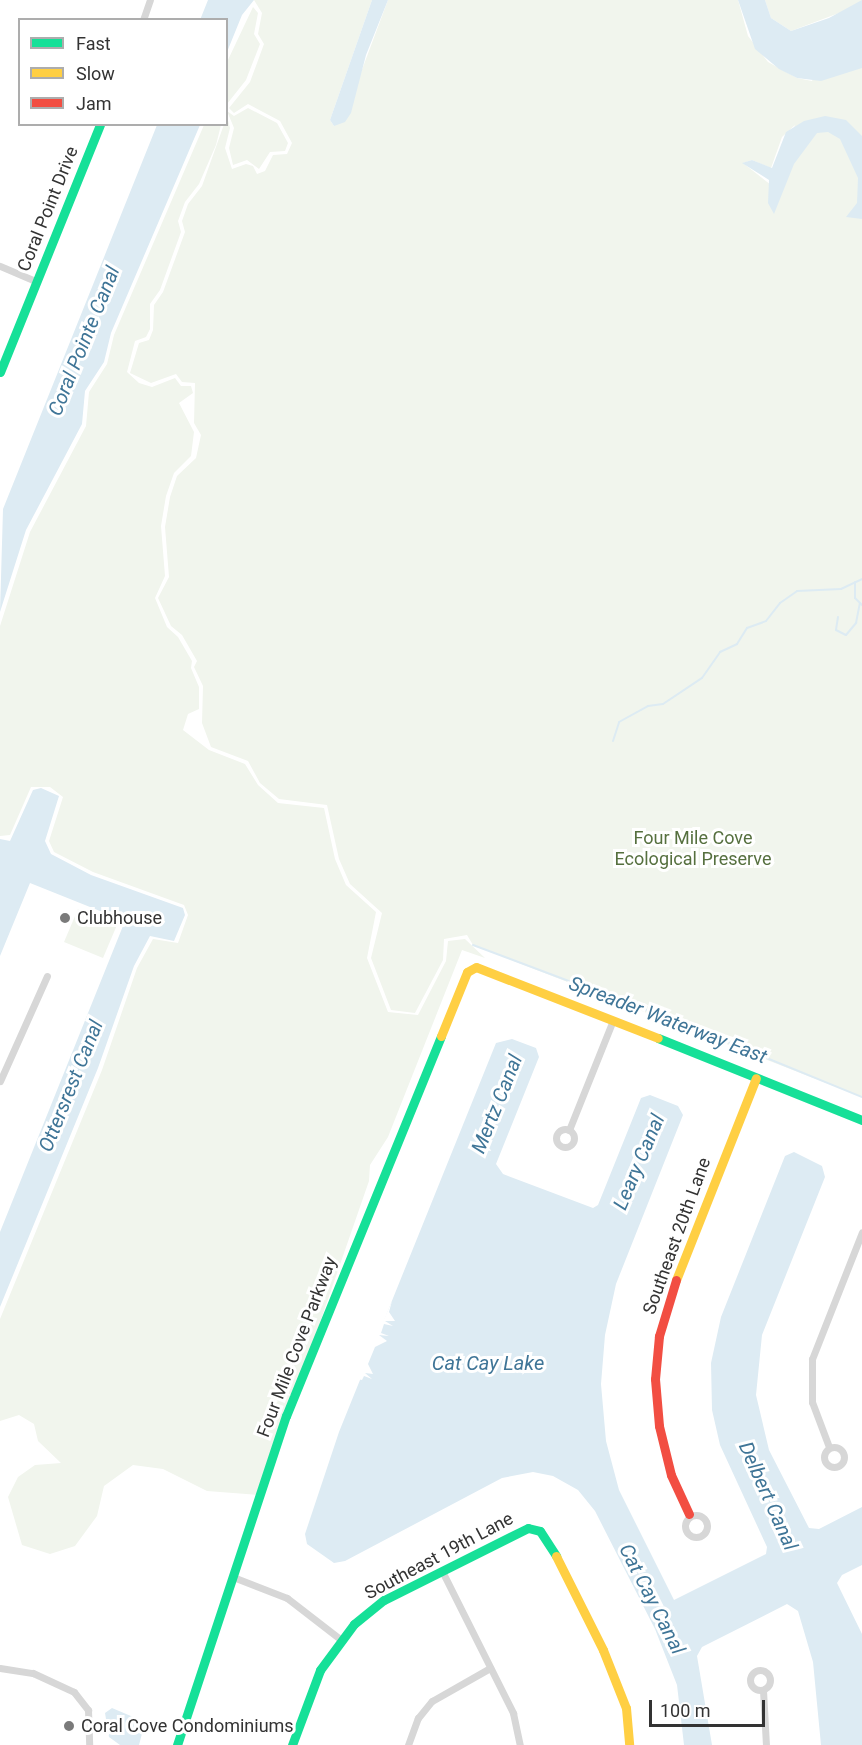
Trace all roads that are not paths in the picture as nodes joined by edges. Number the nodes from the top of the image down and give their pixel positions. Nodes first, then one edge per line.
1 (150, 0) edge
2 (143, 18) edge
3 (99, 126) edge
4 (0, 266) edge
5 (36, 281) junction
6 (0, 372) edge
7 (47, 976) dead end
8 (613, 1020) junction
9 (756, 1078) junction
10 (0, 1081) edge
11 (862, 1120) edge
12 (569, 1130) dead end
13 (862, 1232) edge
14 (829, 1447) dead end
15 (690, 1514) dead end
16 (441, 1571) junction
17 (233, 1577) junction
18 (340, 1639) junction
19 (0, 1668) edge
20 (490, 1668) junction
21 (763, 1690) dead end
22 (89, 1745) edge
23 (177, 1745) edge
24 (292, 1745) edge
25 (408, 1745) edge
26 (520, 1745) edge
27 (629, 1745) edge
28 (766, 1745) edge

1 - 2 street
3 - 5 street, Coral Point Drive
4 - 5 street
5 - 6 street, Coral Point Drive
7 - 10 street
8 - 9 street
8 - 12 street
8 - 17 street, Four Mile Cove Parkway
9 - 11 street
9 - 15 street, Southeast 20th Lane
13 - 14 street
16 - 18 street, Southeast 19th Lane
16 - 20 street
16 - 27 street, Southeast 19th Lane
17 - 18 street
17 - 23 street, Four Mile Cove Parkway
18 - 24 street, Southeast 19th Lane
19 - 22 street
20 - 25 street
20 - 26 street
21 - 28 street

